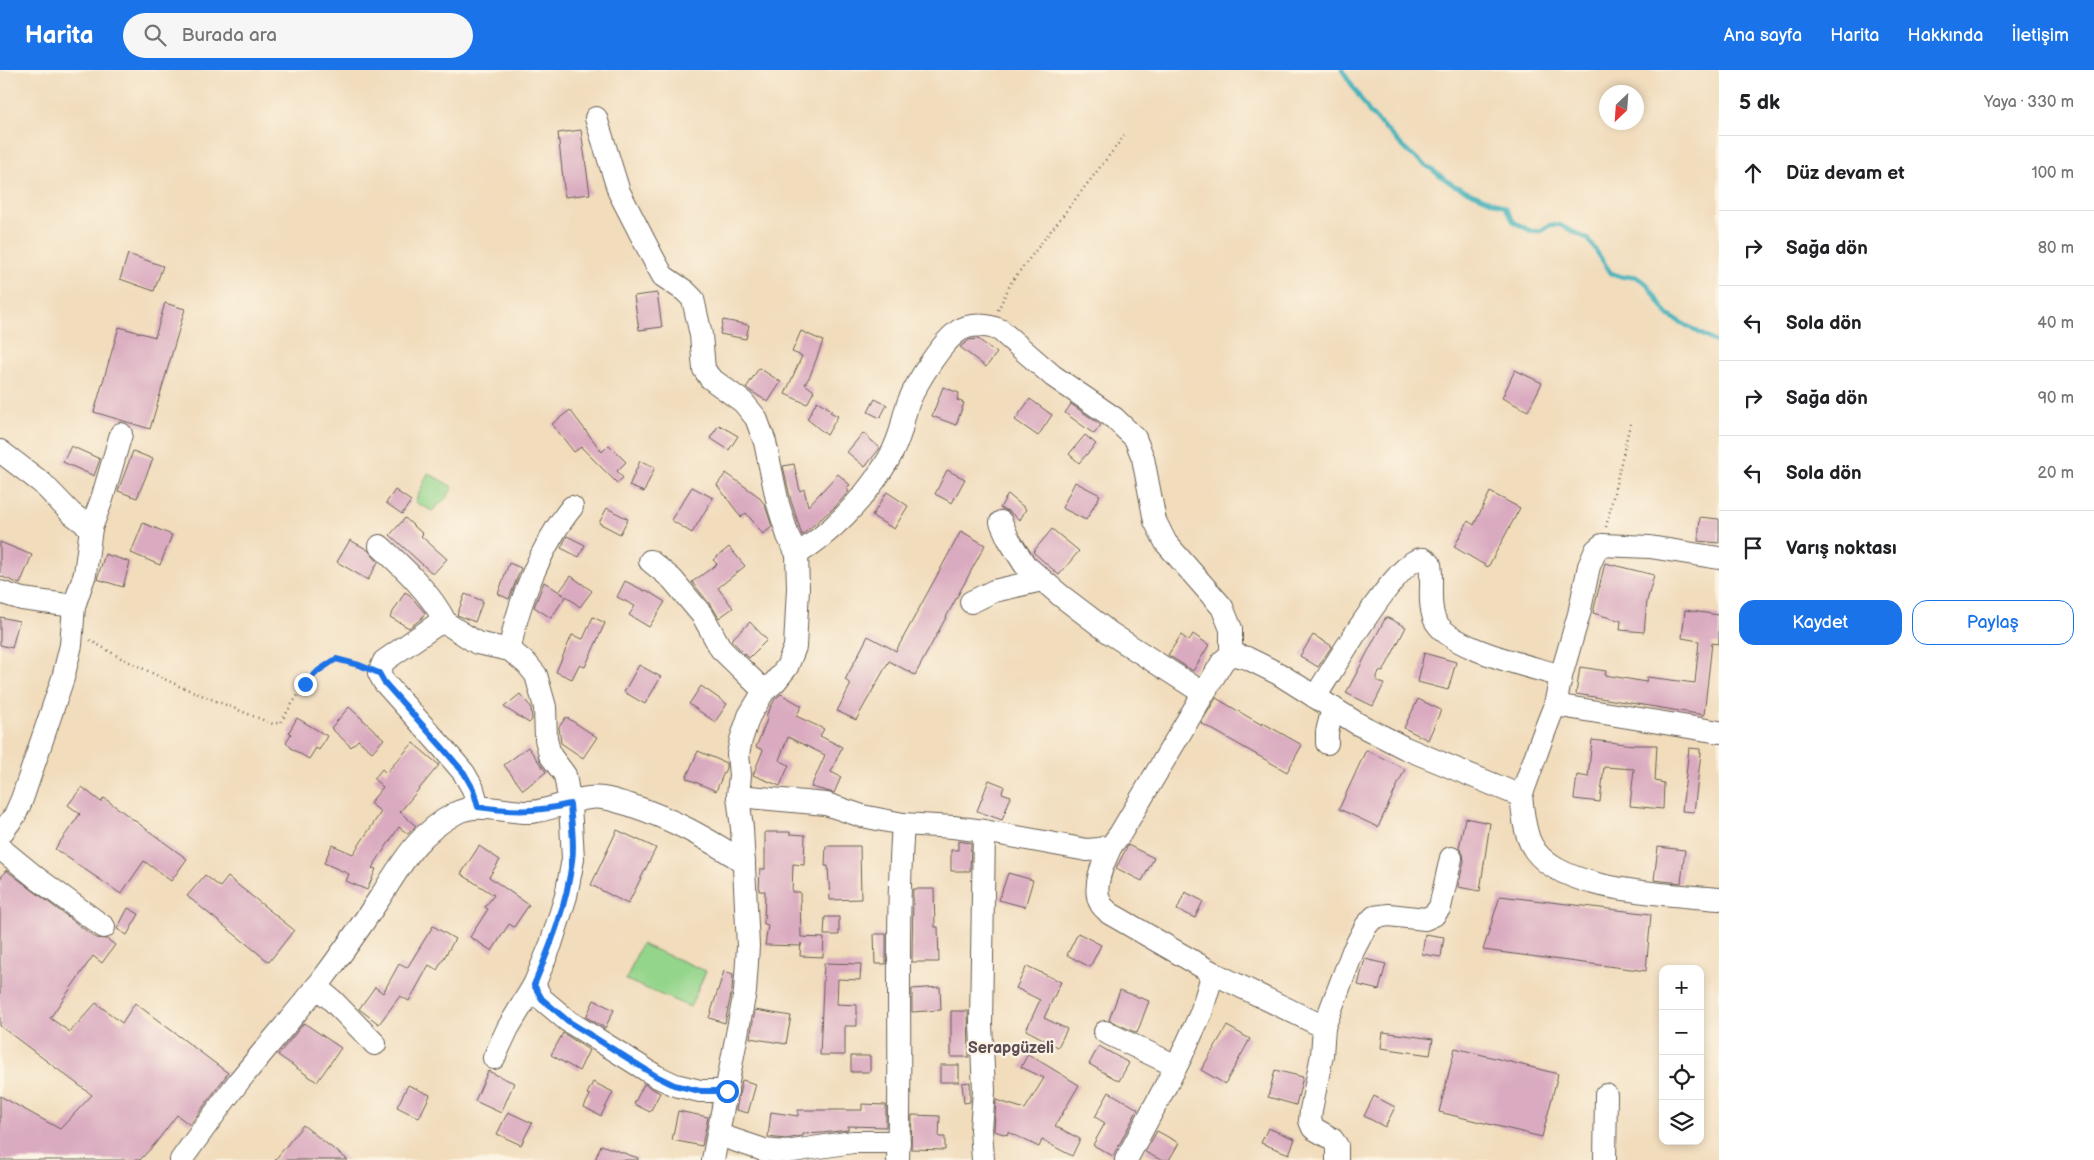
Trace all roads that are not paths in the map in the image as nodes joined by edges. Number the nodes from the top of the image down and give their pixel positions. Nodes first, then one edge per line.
1 (596, 118) dead end
2 (121, 434) dead end
3 (0, 451) edge
4 (572, 507) dead end
5 (1001, 522) dead end
6 (91, 528) junction
7 (380, 546) dead end
8 (797, 554) junction
9 (1719, 558) edge
10 (650, 562) dead end
11 (1042, 580) junction
12 (0, 592) edge
13 (971, 602) dead end
14 (74, 606) junction
15 (446, 622) junction
16 (510, 650) junction
17 (1231, 654) junction
18 (1561, 676) junction
19 (764, 691) junction
20 (1203, 693) junction
21 (1324, 702) junction
22 (1555, 705) junction
23 (1719, 732) edge
24 (1327, 743) dead end
25 (738, 796) junction
26 (1521, 796) junction
27 (570, 804) junction
28 (478, 807) junction
29 (903, 824) junction
30 (984, 831) junction
31 (0, 835) edge
32 (1111, 846) junction
33 (0, 848) edge
34 (1073, 848) junction
35 (1451, 858) dead end
36 (744, 862) junction
37 (1098, 884) junction
38 (1719, 899) edge
39 (104, 927) dead end
40 (1213, 973) junction
41 (534, 985) junction
42 (316, 987) junction
43 (1324, 1027) junction
44 (1105, 1032) dead end
45 (375, 1044) dead end
46 (494, 1058) dead end
47 (1176, 1066) junction
48 (727, 1091) junction
49 (1606, 1095) dead end
50 (719, 1135) junction
51 (898, 1151) edge
52 (181, 1160) edge
53 (713, 1160) edge
54 (983, 1160) edge
55 (1126, 1160) edge
56 (1337, 1160) edge
57 (1605, 1160) edge

1 - 8 street
2 - 6 street
3 - 6 street
4 - 16 street
5 - 11 street
6 - 14 street
7 - 15 street
8 - 17 street
8 - 19 street
9 - 18 street
10 - 19 street
11 - 13 street
11 - 20 street
12 - 14 street
14 - 31 street
15 - 16 street
15 - 28 street
16 - 27 street
17 - 20 street
17 - 21 street
18 - 21 street
18 - 22 street
19 - 25 street
20 - 32 street
21 - 24 street
21 - 26 street
22 - 23 street
22 - 26 street
25 - 29 street
25 - 36 street
26 - 38 street
27 - 28 street
27 - 36 street
27 - 41 street
28 - 42 street
29 - 30 street
29 - 51 street
30 - 34 street
30 - 54 street
32 - 34 street
32 - 37 street
33 - 39 street
34 - 37 street
35 - 43 street
36 - 48 street
37 - 40 street
40 - 43 street
40 - 47 street
41 - 46 street
41 - 48 street
42 - 45 street
42 - 52 street
43 - 56 street
44 - 47 street
47 - 55 street
48 - 50 street
49 - 57 street
50 - 51 street
50 - 53 street

